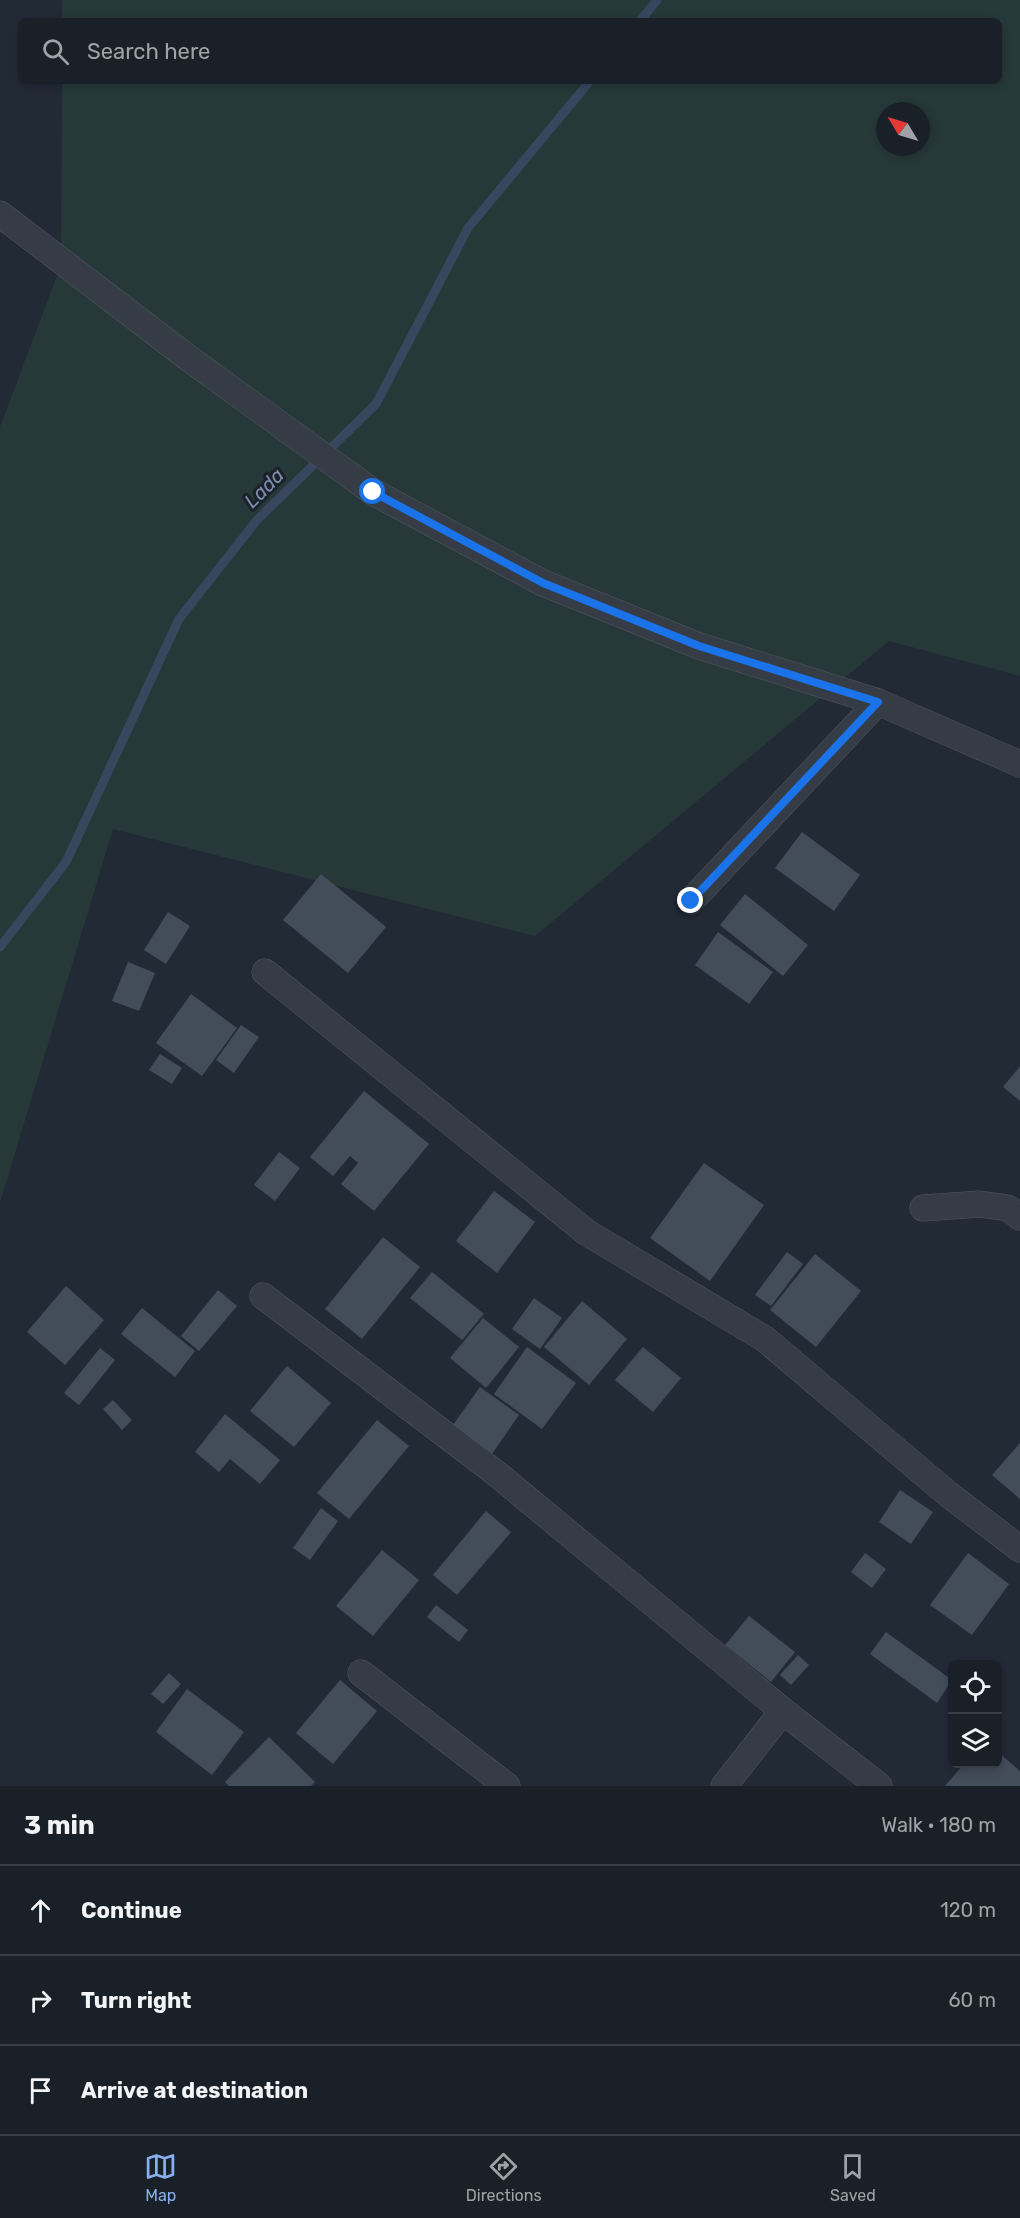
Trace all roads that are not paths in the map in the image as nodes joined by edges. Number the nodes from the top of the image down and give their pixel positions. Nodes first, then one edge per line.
1 (0, 214) edge
2 (878, 702) junction
3 (1020, 764) edge
4 (691, 901) dead end
5 (265, 972) dead end
6 (923, 1208) dead end
7 (1020, 1217) edge
8 (263, 1296) dead end
9 (1020, 1549) edge
10 (361, 1673) dead end
11 (783, 1711) junction
12 (507, 1786) edge
13 (724, 1786) edge
14 (879, 1786) edge

1 - 2 street
2 - 3 street
2 - 4 street
5 - 9 street
6 - 7 street
8 - 11 street
10 - 12 street
11 - 13 street
11 - 14 street

